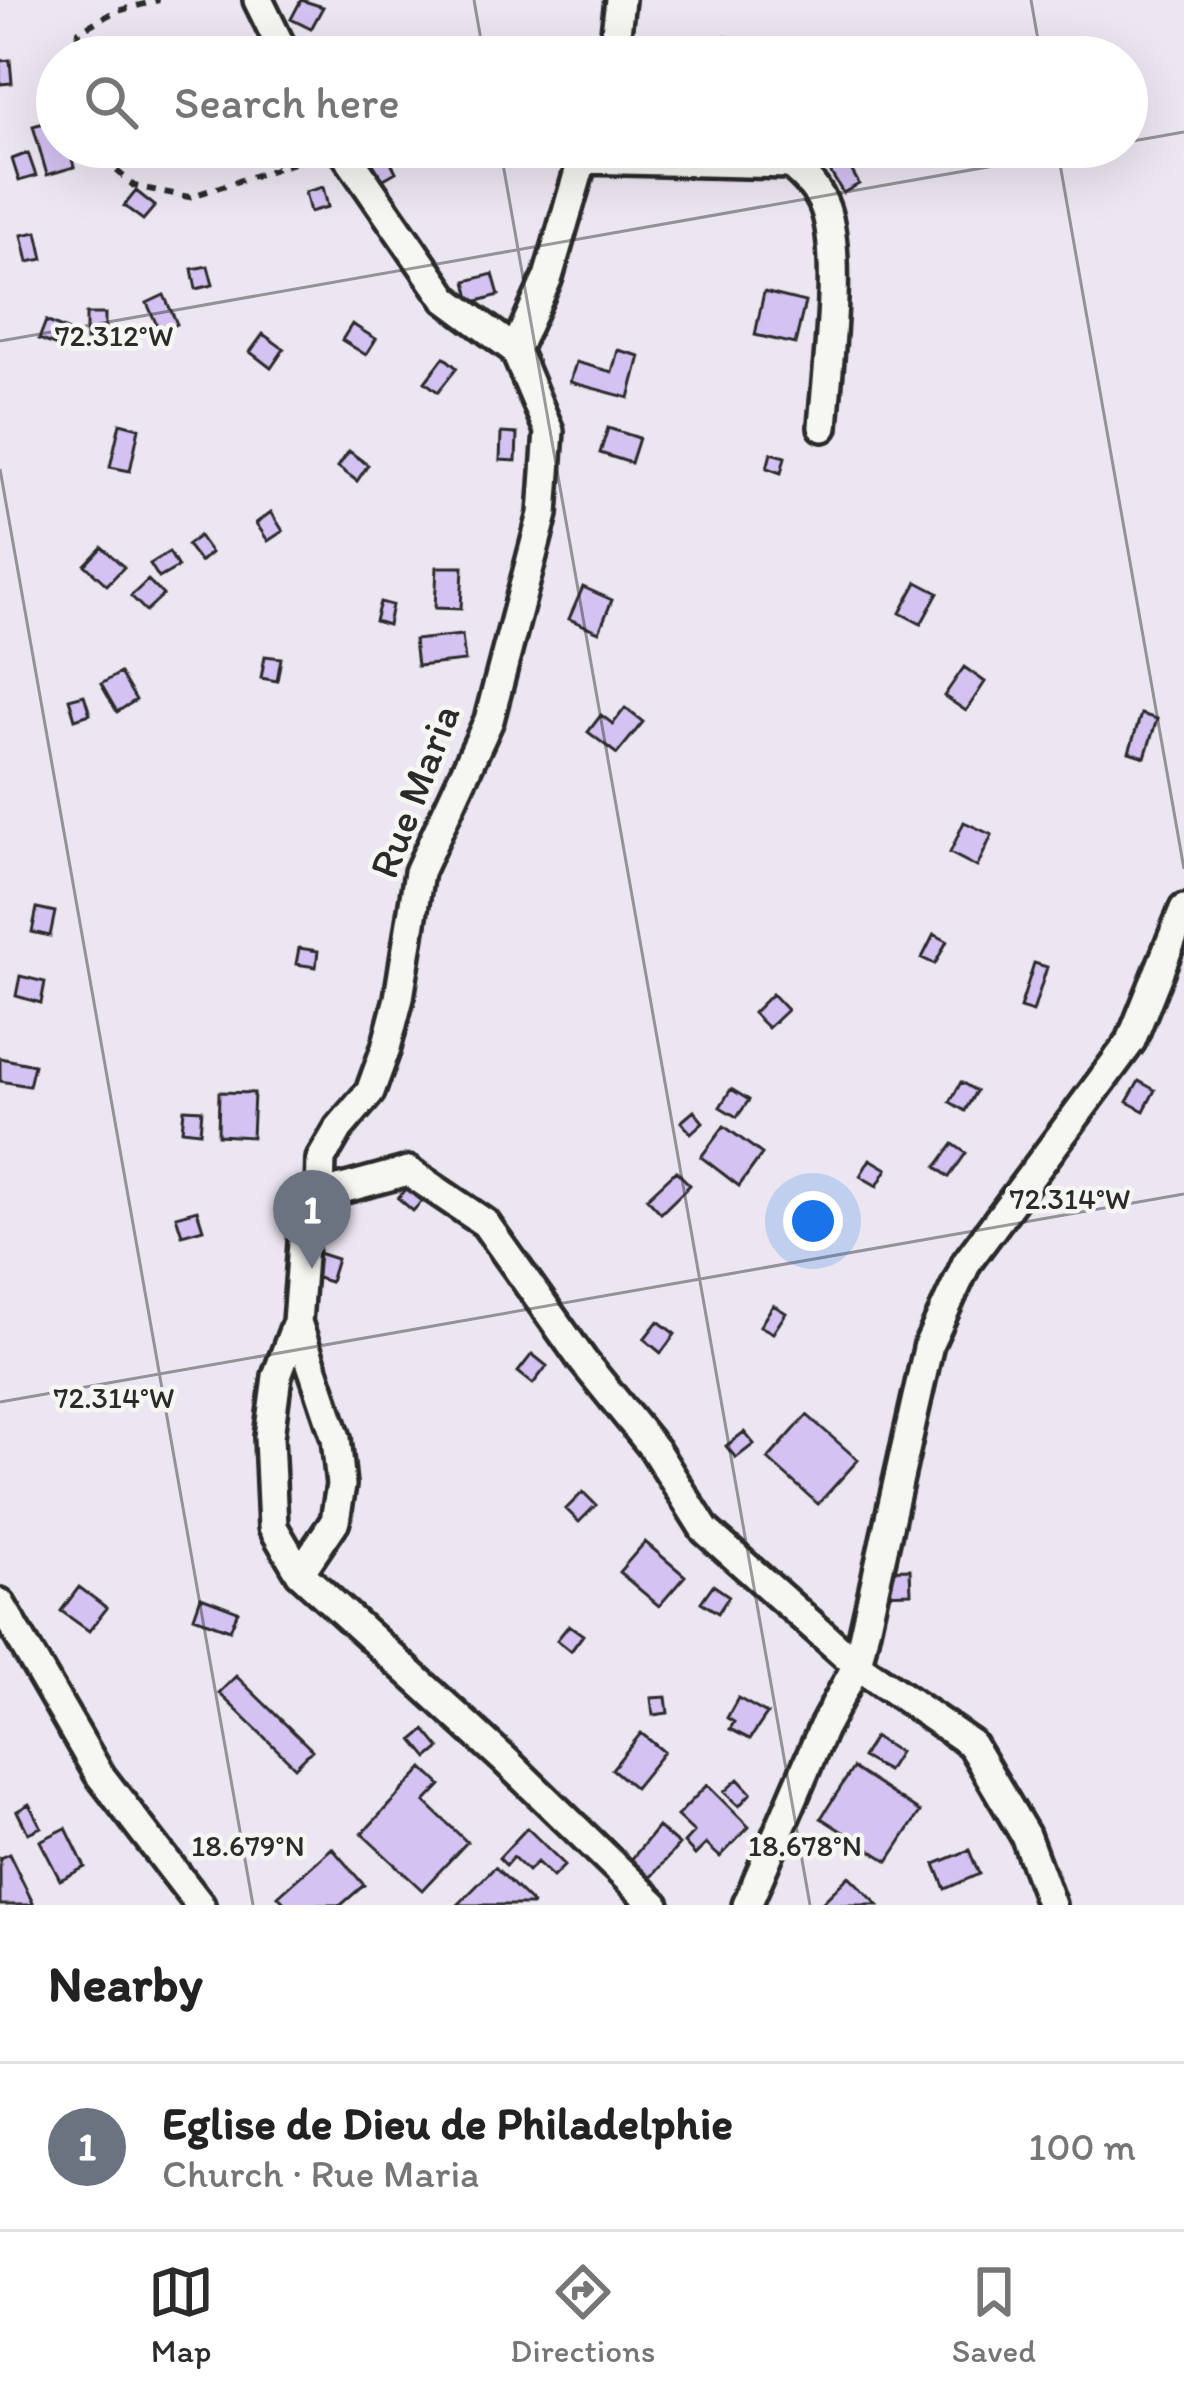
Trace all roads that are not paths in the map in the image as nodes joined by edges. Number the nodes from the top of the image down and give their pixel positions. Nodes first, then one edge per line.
1 (258, 0) edge
2 (620, 0) edge
3 (276, 36) edge
4 (616, 36) edge
5 (355, 168) edge
6 (580, 168) edge
7 (795, 168) edge
8 (514, 350) junction
9 (823, 428) dead end
10 (1184, 909) edge
11 (320, 1195) junction
12 (297, 1322) junction
13 (301, 1574) junction
14 (0, 1603) edge
15 (857, 1665) junction
16 (200, 1905) edge
17 (656, 1905) edge
18 (747, 1905) edge
19 (1051, 1905) edge

1 - 3 street
2 - 4 street
5 - 8 street, Rue Maria
6 - 8 street
7 - 9 street
8 - 11 street, Rue Maria
10 - 15 street
11 - 12 street, Rue Maria
11 - 15 street
12 - 13 street
12 - 13 street, Rue Maria
13 - 17 street
14 - 16 street
15 - 18 street
15 - 19 street

